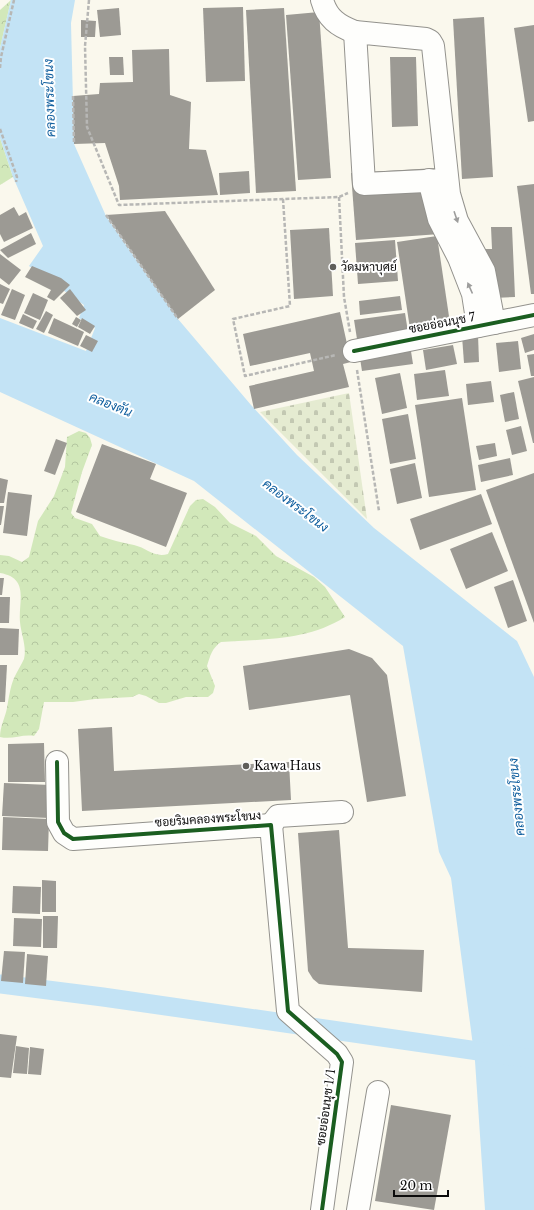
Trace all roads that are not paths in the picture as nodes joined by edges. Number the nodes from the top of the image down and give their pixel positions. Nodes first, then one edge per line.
1 (322, 0) edge
2 (355, 32) junction
3 (438, 180) junction
4 (534, 315) edge
5 (486, 324) junction
6 (354, 351) road end
7 (57, 762) dead end
8 (342, 812) dead end
9 (270, 824) junction
10 (286, 1006) joint
11 (378, 1092) dead end
12 (322, 1210) edge
13 (358, 1210) edge

1 - 2 street
2 - 3 street
2 - 3 street
3 - 5 street
4 - 5 street, ซอยอ่อนนุช 7
5 - 6 street, ซอยอ่อนนุช 7
7 - 9 street, ซอยริมคลองพระโขนง
8 - 9 street
9 - 10 street, ซอยริมคลองพระโขนง
10 - 12 street, ซอยอ่อนนุช 1/1
11 - 13 street

